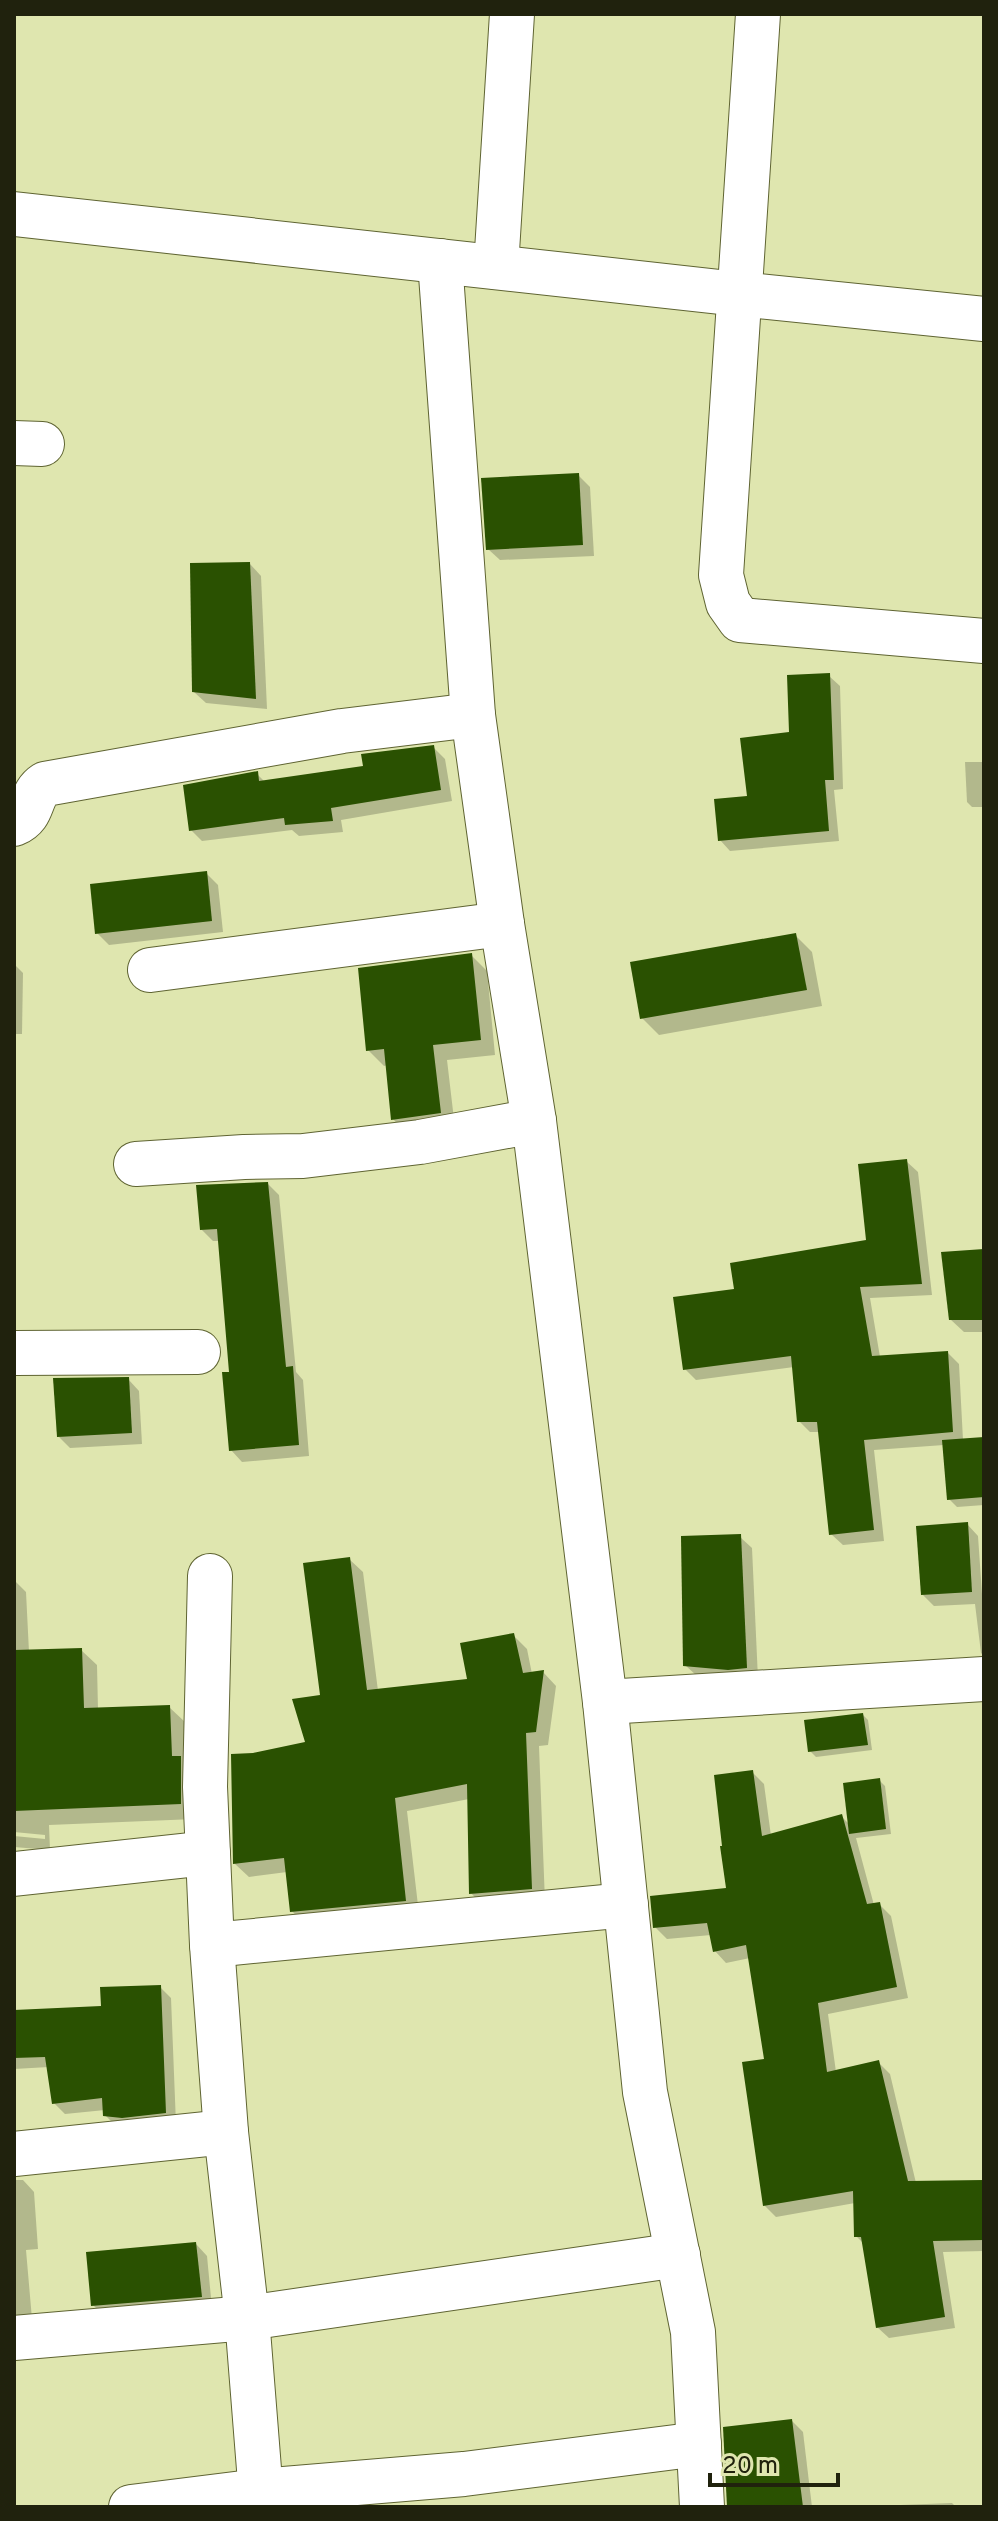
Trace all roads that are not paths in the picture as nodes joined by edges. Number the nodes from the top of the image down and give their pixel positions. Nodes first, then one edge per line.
1 (512, 14) edge
2 (758, 14) edge
3 (14, 214) edge
4 (440, 261) junction
5 (496, 267) junction
6 (738, 294) junction
7 (984, 319) edge
8 (984, 641) edge
9 (473, 715) junction
10 (14, 824) edge
11 (502, 924) junction
12 (150, 970) dead end
13 (534, 1121) junction
14 (136, 1164) dead end
15 (198, 1352) dead end
16 (14, 1353) edge
17 (210, 1576) dead end
18 (984, 1679) edge
19 (605, 1702) junction
20 (208, 1853) junction
21 (14, 1874) edge
22 (626, 1905) junction
23 (212, 1945) junction
24 (226, 2132) junction
25 (14, 2154) edge
26 (678, 2255) junction
27 (247, 2318) junction
28 (14, 2338) edge
29 (699, 2444) junction
30 (261, 2499) edge
31 (131, 2507) edge
32 (702, 2507) edge

1 - 5 street
2 - 6 street
3 - 4 street
4 - 5 street
4 - 9 street
5 - 6 street
6 - 7 street
6 - 8 street
9 - 10 street
9 - 11 street
11 - 12 street
11 - 13 street
13 - 14 street
13 - 19 street
15 - 16 street
17 - 20 street
18 - 19 street
19 - 22 street
20 - 21 street
20 - 23 street
22 - 23 street
22 - 26 street
23 - 24 street
24 - 25 street
24 - 27 street
26 - 27 street
26 - 29 street
27 - 28 street
27 - 30 street
29 - 30 street
29 - 32 street
30 - 31 street

